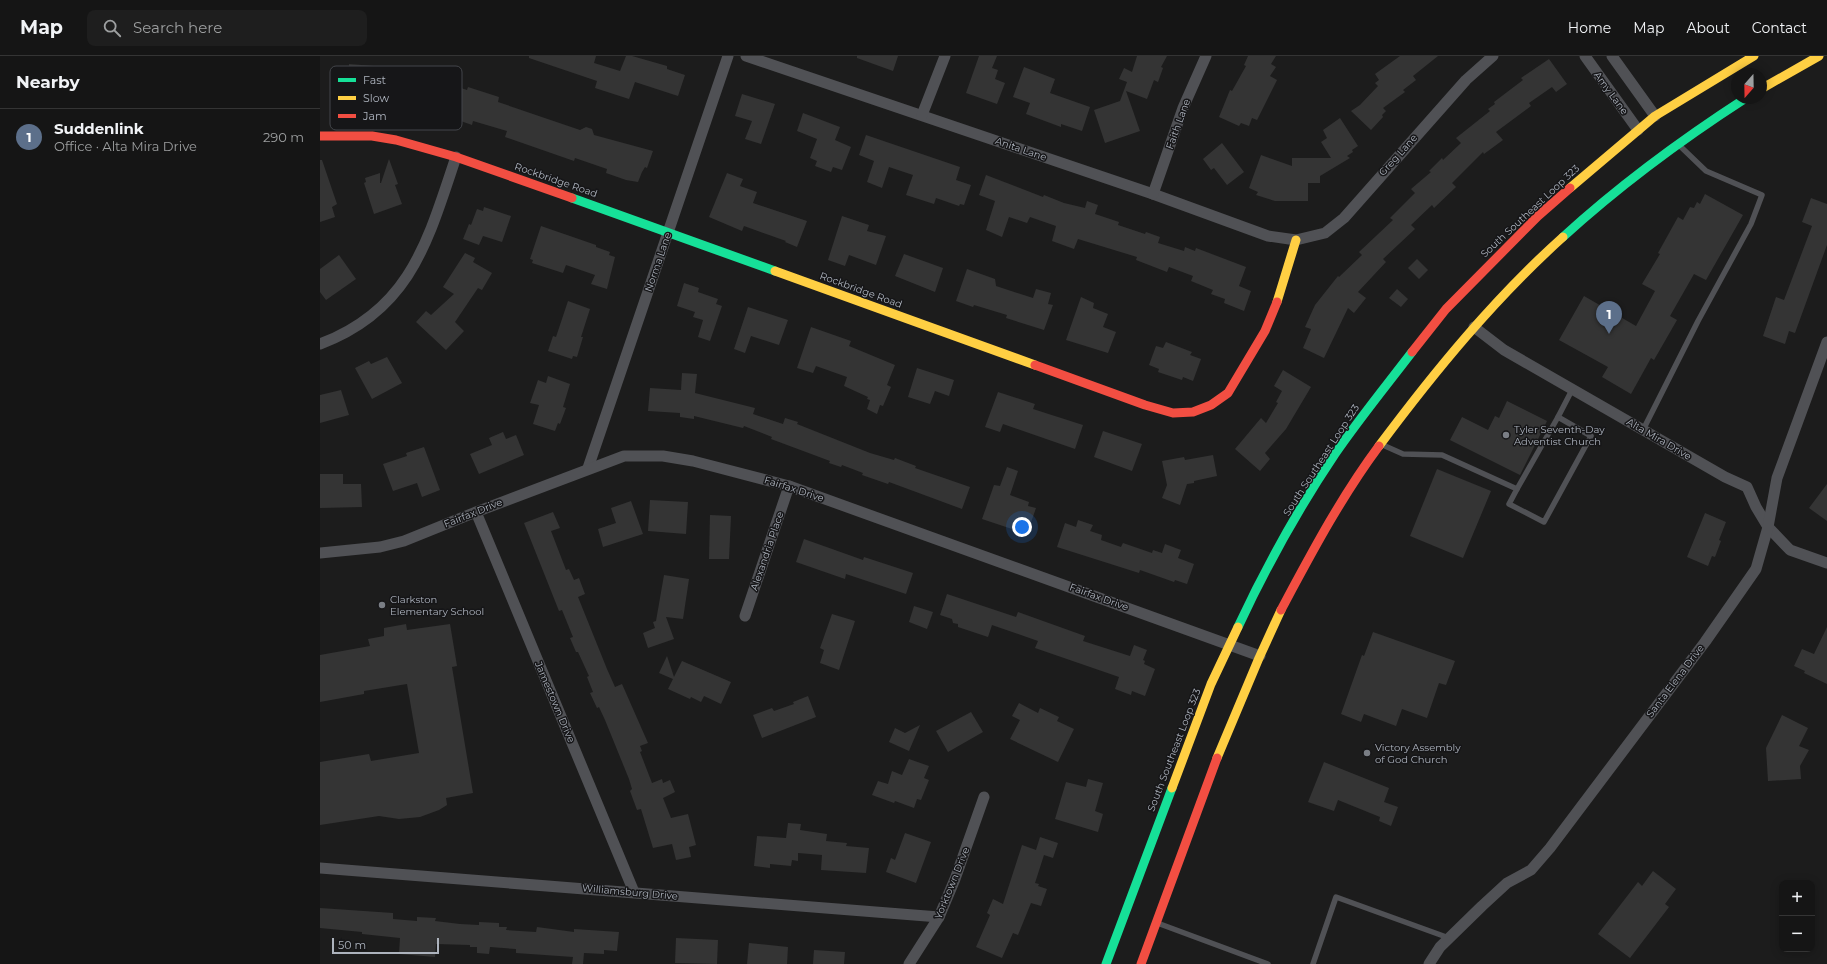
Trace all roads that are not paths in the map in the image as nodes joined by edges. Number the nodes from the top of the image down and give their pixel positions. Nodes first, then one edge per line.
1 (728, 56) edge
2 (746, 56) edge
3 (945, 56) edge
4 (1206, 56) edge
5 (1493, 56) edge
6 (1585, 56) edge
7 (1612, 56) edge
8 (1754, 56) edge
9 (1819, 56) edge
10 (1767, 86) edge
11 (1737, 104) edge
12 (922, 115) junction
13 (1655, 116) junction
14 (1638, 130) junction
15 (320, 136) edge
16 (1678, 143) junction
17 (456, 157) junction
18 (1153, 194) junction
19 (668, 232) junction
20 (1296, 240) junction
21 (1474, 327) junction
22 (1827, 342) edge
23 (320, 344) edge
24 (1572, 390) junction
25 (1558, 417) junction
26 (1643, 430) junction
27 (1381, 445) junction
28 (588, 468) junction
29 (789, 486) junction
30 (1517, 489) junction
31 (476, 512) junction
32 (1768, 527) junction
33 (320, 553) edge
34 (1827, 563) edge
35 (745, 616) dead end
36 (1230, 644) junction
37 (1260, 656) junction
38 (984, 797) dead end
39 (320, 868) edge
40 (634, 892) junction
41 (939, 917) junction
42 (1156, 923) junction
43 (1449, 938) junction
44 (909, 964) edge
45 (1106, 964) edge
46 (1141, 964) edge
47 (1268, 964) edge
48 (1312, 964) edge
49 (1429, 964) edge

1 - 19 street, Norma Lane
2 - 12 street, Anita Lane
3 - 12 street
4 - 18 street, Faith Lane
5 - 20 street, Greg Lane
6 - 14 street, Amy Lane
7 - 13 street
8 - 13 main road, South Southeast Loop 323
9 - 10 main road
11 - 16 main road
12 - 18 street, Anita Lane
13 - 14 main road, South Southeast Loop 323
14 - 36 main road, South Southeast Loop 323
15 - 17 main road, Rockbridge Road
16 - 21 main road
16 - 26 lane
17 - 19 main road, Rockbridge Road
17 - 23 street
18 - 20 street, Anita Lane
19 - 20 main road, Rockbridge Road
19 - 28 street, Norma Lane
21 - 24 street, Alta Mira Drive
21 - 27 main road
22 - 32 street, Santa Elena Drive
24 - 25 lane
24 - 26 street, Alta Mira Drive
25 - 30 lane
25 - 30 lane
26 - 32 street, Alta Mira Drive
27 - 30 lane
27 - 37 main road
28 - 29 street, Fairfax Drive
28 - 31 street, Fairfax Drive
29 - 35 street, Alexandria Place
29 - 36 street, Fairfax Drive
31 - 33 street, Fairfax Drive
31 - 40 street, Jamestown Drive
32 - 34 street, Alta Mira Drive
32 - 43 street, Santa Elena Drive
36 - 37 street, Fairfax Drive
36 - 45 main road, South Southeast Loop 323
37 - 42 main road
38 - 41 street, Yorktown Drive
39 - 40 street, Williamsburg Drive
40 - 41 street, Williamsburg Drive
41 - 44 street, Yorktown Drive
42 - 46 main road
42 - 47 lane
43 - 48 lane
43 - 49 street, Santa Elena Drive

